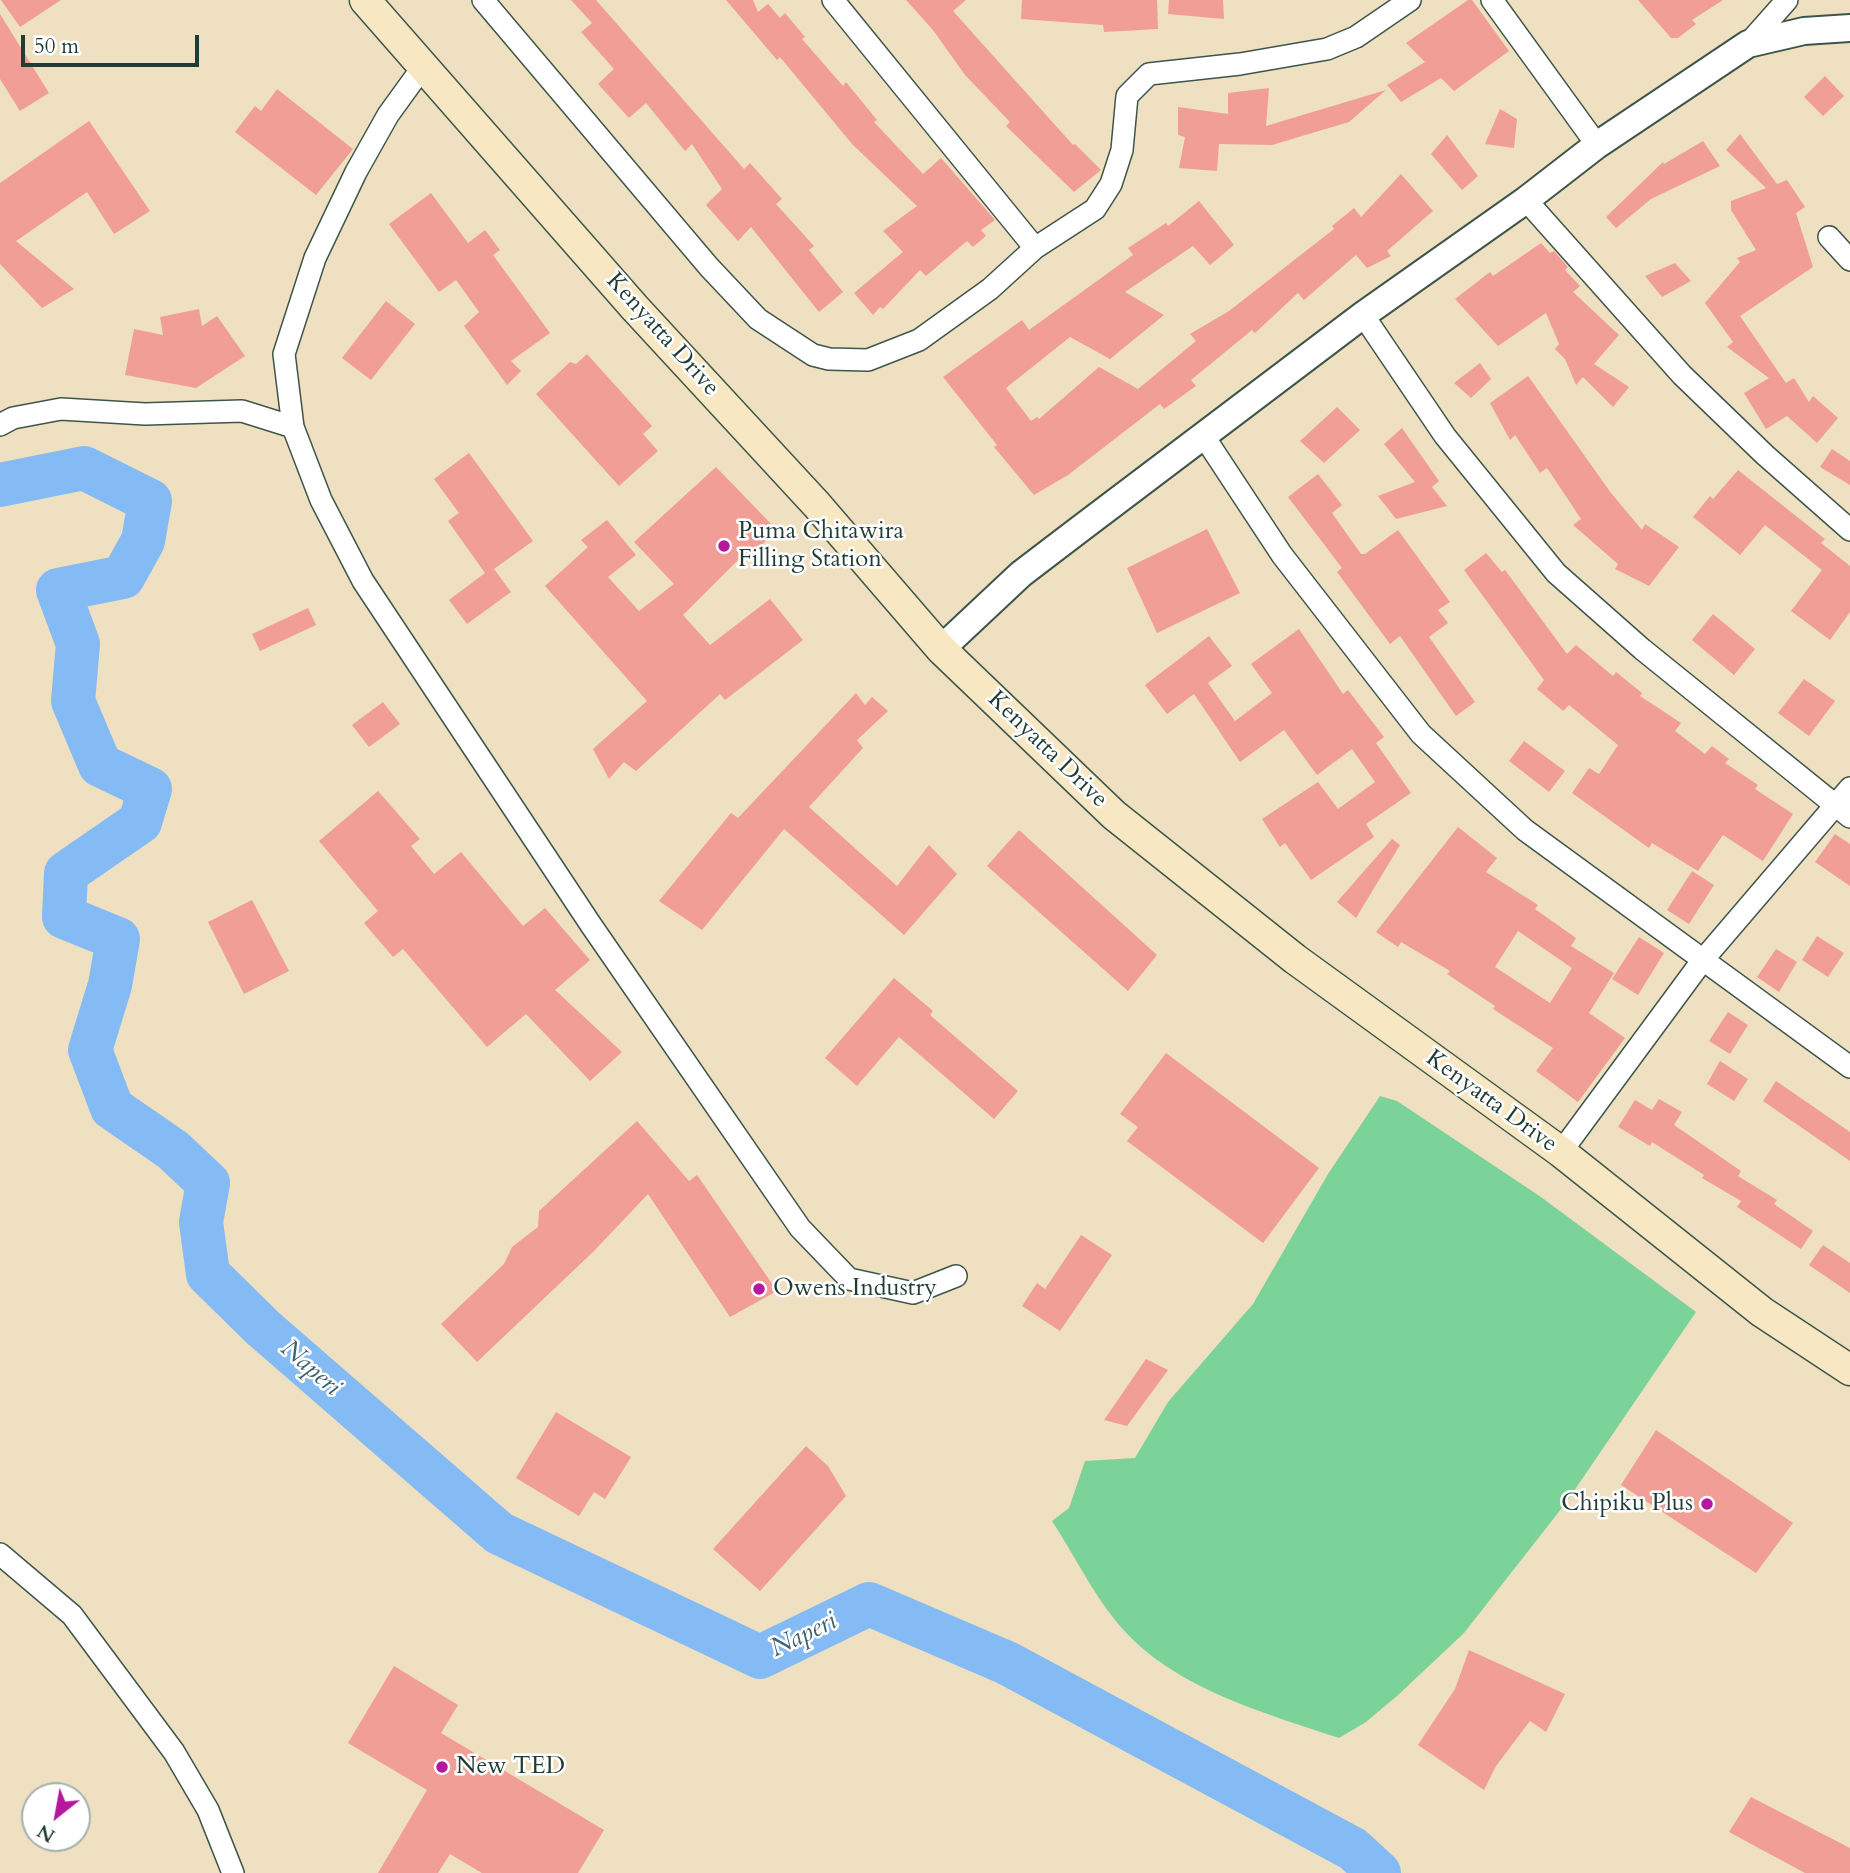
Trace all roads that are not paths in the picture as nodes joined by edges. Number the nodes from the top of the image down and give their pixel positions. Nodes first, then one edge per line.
1 (365, 0) edge
2 (484, 0) edge
3 (833, 0) edge
4 (1410, 0) edge
5 (1492, 0) edge
6 (1787, 0) edge
7 (1850, 28) edge
8 (1748, 44) junction
9 (422, 68) junction
10 (1597, 145) junction
11 (1526, 200) junction
12 (1829, 237) dead end
13 (1035, 248) junction
14 (1850, 260) edge
15 (1363, 315) junction
16 (0, 425) edge
17 (293, 427) junction
18 (1203, 435) junction
19 (1850, 530) edge
20 (941, 649) junction
21 (1850, 788) edge
22 (1842, 812) edge
23 (1702, 961) junction
24 (1850, 1067) edge
25 (1561, 1152) junction
26 (956, 1276) dead end
27 (1850, 1370) edge
28 (0, 1554) edge
29 (233, 1873) edge

1 - 9 main road, Kenyatta Drive
2 - 13 street
3 - 13 street
4 - 13 street
5 - 10 street
6 - 8 street
7 - 8 street
8 - 10 street
9 - 17 street
9 - 20 main road, Kenyatta Drive
10 - 11 street
11 - 15 street
11 - 19 street
12 - 14 street
15 - 18 street
15 - 22 street
16 - 17 street
17 - 26 street
18 - 20 street
18 - 23 street
20 - 25 main road, Kenyatta Drive
21 - 22 street
22 - 23 street
23 - 24 street
23 - 25 street
25 - 27 main road, Kenyatta Drive
28 - 29 street

